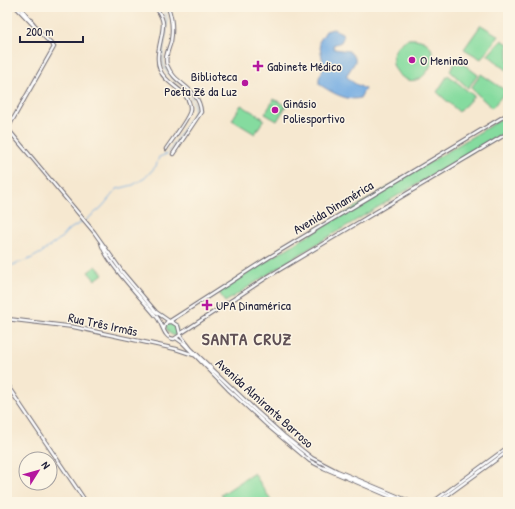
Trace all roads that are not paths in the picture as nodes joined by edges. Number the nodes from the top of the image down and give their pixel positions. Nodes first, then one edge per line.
1 (16, 7) edge
2 (20, 7) edge
3 (156, 7) edge
4 (168, 7) edge
5 (35, 26) junction
6 (508, 114) edge
7 (7, 128) edge
8 (508, 133) edge
9 (166, 149) dead end
10 (173, 154) dead end
11 (100, 241) junction
12 (7, 319) edge
13 (170, 321) junction
14 (164, 329) junction
15 (180, 335) junction
16 (176, 338) junction
17 (194, 355) junction
18 (7, 385) edge
19 (508, 448) edge
20 (508, 451) edge
21 (86, 502) edge
22 (403, 502) edge
23 (411, 502) edge
24 (432, 502) edge
25 (438, 502) edge

1 - 5 main road
2 - 5 main road
3 - 9 main road
4 - 10 main road
5 - 7 main road
6 - 13 main road, Avenida Dinamérica
7 - 11 main road
8 - 15 main road, Avenida Dinamérica
11 - 13 main road
11 - 14 main road
12 - 17 main road, Rua Três Irmãs
13 - 14 main road
13 - 15 main road
14 - 16 main road
15 - 16 main road
15 - 23 main road, Avenida Almirante Barroso
16 - 17 main road, Avenida Almirante Barroso
17 - 22 main road, Avenida Almirante Barroso
18 - 21 main road
19 - 24 main road
20 - 25 main road

